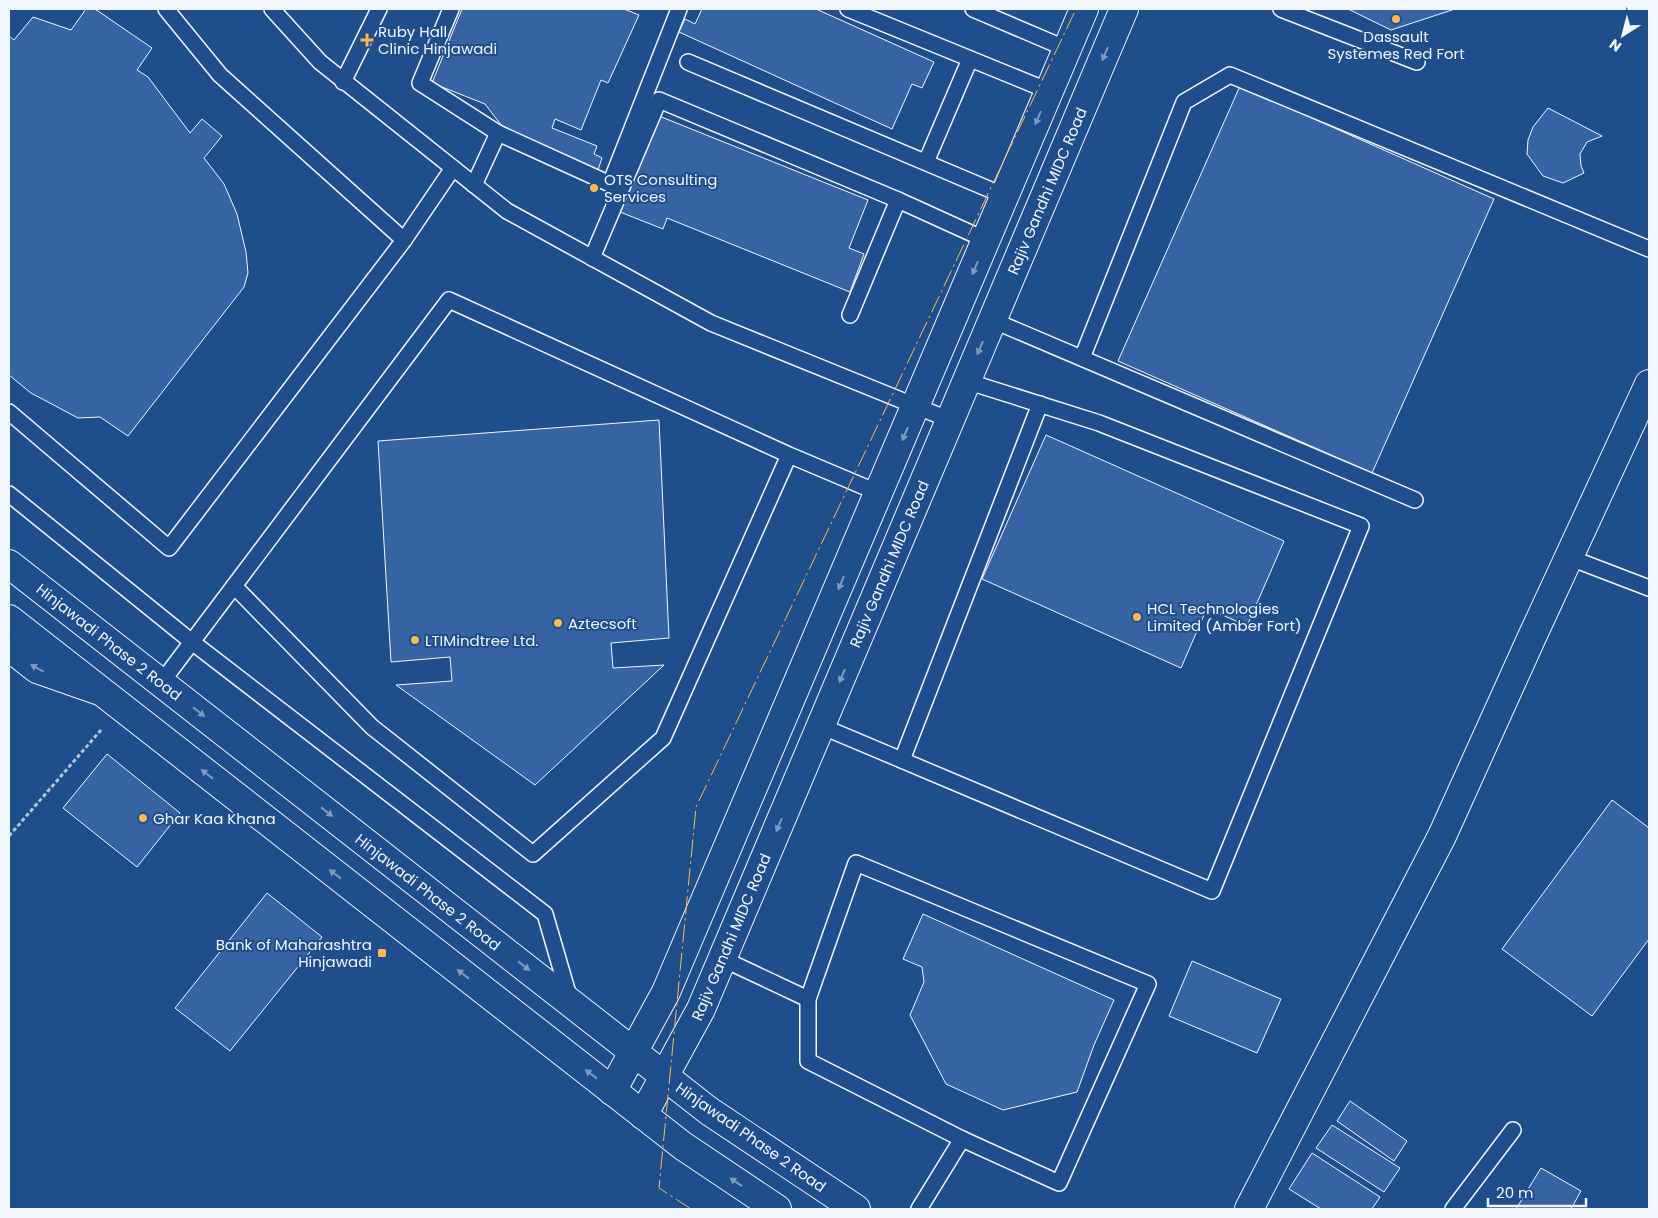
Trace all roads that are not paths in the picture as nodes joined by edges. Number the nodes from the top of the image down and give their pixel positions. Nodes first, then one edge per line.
1 (166, 9) edge
2 (272, 9) edge
3 (379, 9) edge
4 (450, 9) edge
5 (679, 9) edge
6 (848, 9) edge
7 (973, 9) edge
8 (1084, 9) edge
9 (1124, 9) edge
10 (1281, 9) edge
11 (1067, 49) junction
12 (970, 59) junction
13 (688, 62) dead end
14 (1417, 62) dead end
15 (343, 82) junction
16 (1049, 91) junction
17 (498, 133) junction
18 (926, 162) junction
19 (453, 168) junction
20 (474, 185) junction
21 (1005, 196) junction
22 (898, 200) junction
23 (404, 240) junction
24 (986, 240) junction
25 (1649, 249) edge
26 (592, 258) junction
27 (850, 315) dead end
28 (992, 320) junction
29 (1082, 358) junction
30 (966, 381) junction
31 (1649, 384) edge
32 (1040, 404) junction
33 (916, 406) junction
34 (9, 412) edge
35 (950, 420) junction
36 (789, 454) junction
37 (879, 493) junction
38 (9, 494) edge
39 (1415, 500) dead end
40 (1568, 558) junction
41 (9, 564) edge
42 (234, 586) junction
43 (1649, 588) edge
44 (9, 620) edge
45 (192, 642) junction
46 (9, 647) edge
47 (161, 683) junction
48 (99, 690) junction
49 (821, 726) junction
50 (902, 760) junction
51 (722, 958) junction
52 (808, 999) junction
53 (571, 1003) junction
54 (634, 1052) junction
55 (664, 1076) junction
56 (612, 1091) junction
57 (643, 1115) junction
58 (1513, 1130) dead end
59 (962, 1139) junction
60 (777, 1209) edge
61 (856, 1209) edge
62 (919, 1209) edge
63 (1249, 1209) edge
64 (1453, 1209) edge

1 - 23 lane
2 - 15 lane
3 - 15 lane
4 - 17 lane
5 - 17 lane
6 - 12 lane
7 - 11 lane
8 - 11 main road
9 -> 28 main road, Rajiv Gandhi MIDC Road
10 - 14 lane
11 - 16 main road
12 - 16 lane
12 - 18 lane
13 - 18 lane
15 - 19 lane
16 -> 21 main road
17 - 20 lane
18 - 21 lane
19 - 20 lane
19 - 23 lane
20 - 26 lane
21 - 24 main road
22 - 24 lane
22 - 26 lane
22 - 27 lane
23 - 34 lane
24 -> 33 main road
25 - 29 lane
26 - 33 lane
28 - 29 lane
28 -> 30 main road, Rajiv Gandhi MIDC Road
29 - 39 lane
30 - 32 lane
30 - 35 main road, Rajiv Gandhi MIDC Road
31 - 40 main road
32 - 50 lane
32 - 50 lane
33 - 35 lane
33 -> 37 main road
35 -> 49 main road, Rajiv Gandhi MIDC Road
36 - 37 lane
36 - 42 lane
36 - 42 lane
37 -> 54 main road
38 - 45 lane
40 - 43 lane
40 - 63 main road
41 - 47 main road, Hinjawadi Phase 2 Road
42 - 45 lane
44 - 48 main road
45 - 47 lane
45 - 53 lane
48 -> 46 main road
47 -> 53 main road, Hinjawadi Phase 2 Road
56 -> 48 main road
49 - 50 lane
49 -> 51 main road, Rajiv Gandhi MIDC Road
51 - 52 lane
51 - 55 main road, Rajiv Gandhi MIDC Road
52 - 59 lane
52 - 59 lane
53 - 54 main road, Hinjawadi Phase 2 Road
54 - 55 main road, Hinjawadi Phase 2 Road
54 - 56 main road
55 - 57 main road, Rajiv Gandhi MIDC Road
55 - 61 main road, Hinjawadi Phase 2 Road
56 - 57 main road
60 -> 57 main road
58 - 64 lane
59 - 62 lane

